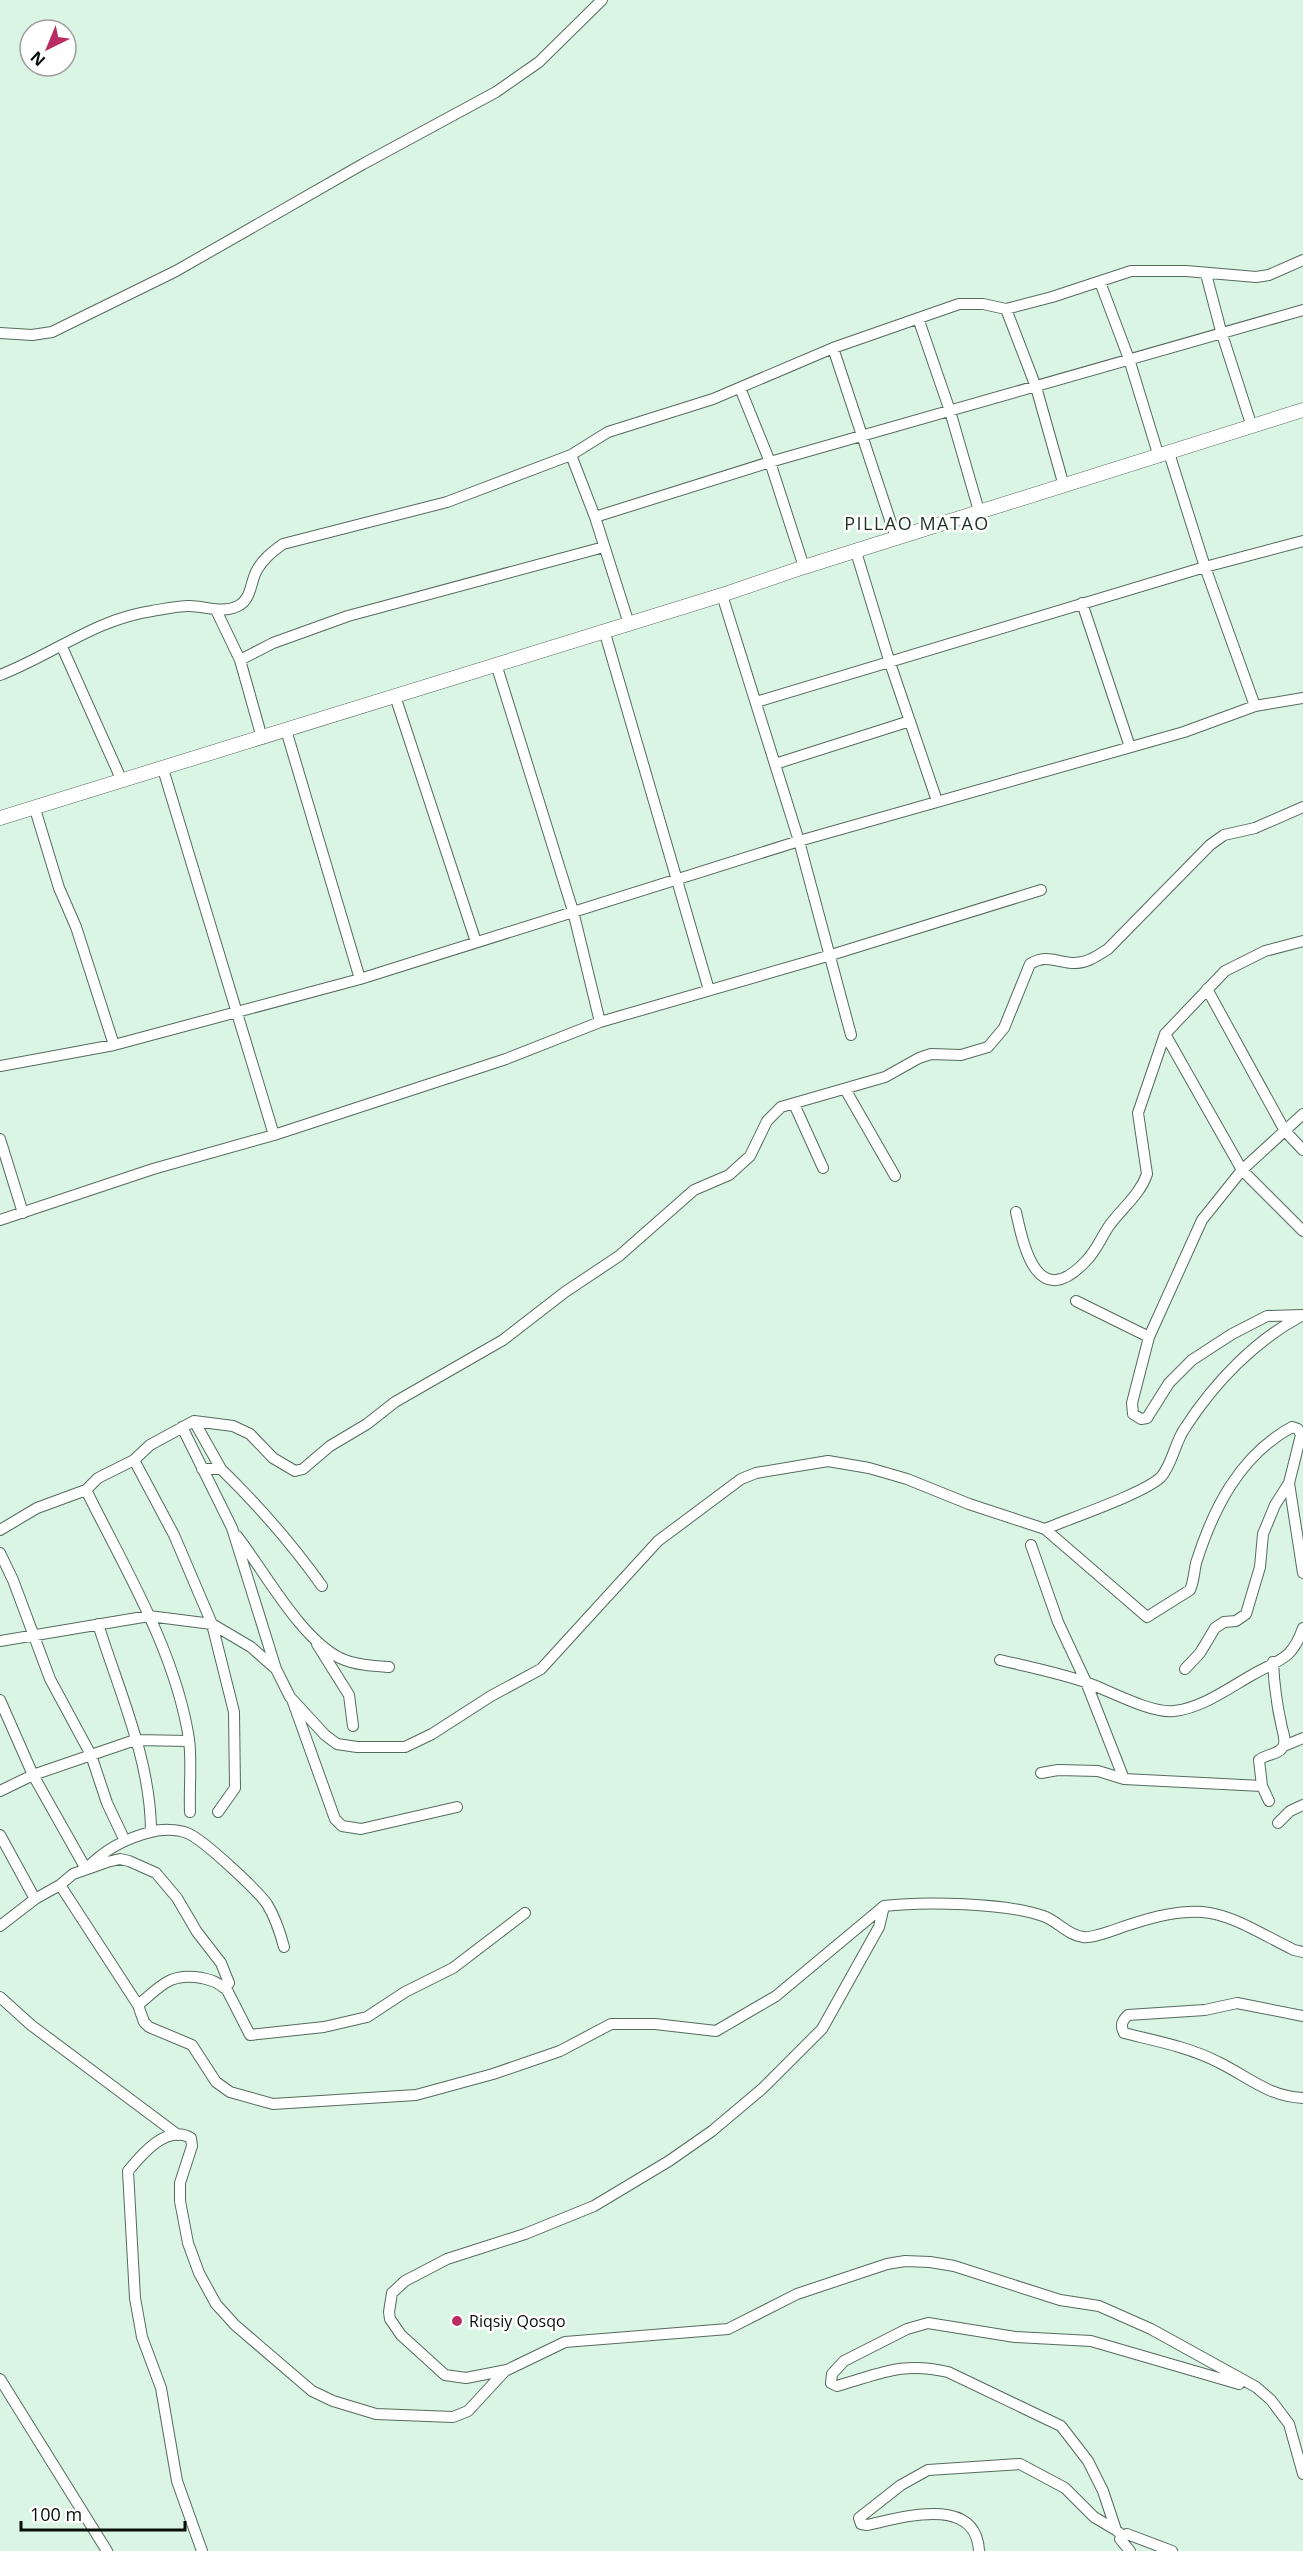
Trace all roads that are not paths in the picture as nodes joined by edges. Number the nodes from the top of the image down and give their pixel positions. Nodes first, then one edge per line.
1 (602, 0) edge
2 (1303, 260) edge
3 (1206, 274) junction
4 (1100, 282) junction
5 (1006, 309) junction
6 (1303, 310) edge
7 (918, 318) junction
8 (1221, 331) junction
9 (0, 333) edge
10 (833, 348) junction
11 (1129, 359) junction
12 (1036, 387) junction
13 (740, 388) junction
14 (1303, 410) edge
15 (950, 411) junction
16 (1252, 427) junction
17 (863, 435) junction
18 (571, 455) junction
19 (1164, 455) junction
20 (770, 462) junction
21 (1064, 486) junction
22 (979, 511) junction
23 (595, 516) junction
24 (896, 538) junction
25 (1303, 540) edge
26 (604, 547) junction
27 (856, 552) junction
28 (804, 567) junction
29 (1205, 567) junction
30 (722, 595) junction
31 (1083, 603) junction
32 (216, 610) junction
33 (629, 624) junction
34 (604, 630) junction
35 (62, 647) junction
36 (240, 660) junction
37 (888, 660) junction
38 (496, 664) junction
39 (0, 675) edge
40 (395, 696) junction
41 (1303, 698) edge
42 (756, 702) junction
43 (1255, 706) junction
44 (909, 721) junction
45 (286, 730) junction
46 (262, 738) junction
47 (1130, 747) junction
48 (775, 764) junction
49 (163, 769) junction
50 (122, 781) junction
51 (937, 801) junction
52 (1303, 807) edge
53 (35, 809) junction
54 (0, 818) edge
55 (799, 841) junction
56 (676, 879) junction
57 (1041, 890) dead end
58 (573, 911) junction
59 (1303, 941) edge
60 (476, 942) junction
61 (831, 955) junction
62 (360, 978) junction
63 (1207, 989) junction
64 (709, 990) junction
65 (237, 1011) junction
66 (600, 1022) junction
67 (1165, 1034) junction
68 (851, 1035) dead end
69 (114, 1045) junction
70 (0, 1066) edge
71 (845, 1089) junction
72 (794, 1104) junction
73 (1303, 1113) edge
74 (1285, 1131) junction
75 (274, 1136) junction
76 (0, 1139) edge
77 (1301, 1144) edge
78 (823, 1168) dead end
79 (1242, 1170) junction
80 (895, 1176) dead end
81 (1016, 1212) dead end
82 (23, 1213) junction
83 (0, 1220) edge
84 (1303, 1231) edge
85 (1076, 1301) dead end
86 (1302, 1315) edge
87 (1149, 1336) junction
88 (194, 1421) junction
89 (182, 1427) junction
90 (134, 1460) junction
91 (221, 1469) junction
92 (202, 1470) junction
93 (1289, 1483) junction
94 (86, 1490) junction
95 (232, 1528) junction
96 (1045, 1529) junction
97 (0, 1530) edge
98 (1031, 1545) dead end
99 (0, 1553) edge
100 (1303, 1573) edge
101 (322, 1586) dead end
102 (149, 1616) junction
103 (98, 1624) junction
104 (212, 1624) junction
105 (1303, 1628) edge
106 (35, 1635) junction
107 (0, 1641) edge
108 (316, 1641) junction
109 (1000, 1660) dead end
110 (1273, 1662) junction
111 (389, 1667) dead end
112 (1185, 1669) dead end
113 (276, 1670) junction
114 (1086, 1682) junction
115 (290, 1696) junction
116 (0, 1700) edge
117 (353, 1726) dead end
118 (1303, 1738) edge
119 (135, 1740) junction
120 (189, 1741) junction
121 (1284, 1746) junction
122 (91, 1755) junction
123 (1041, 1773) dead end
124 (33, 1774) junction
125 (1124, 1779) junction
126 (1262, 1786) junction
127 (0, 1791) edge
128 (1269, 1801) dead end
129 (1303, 1805) edge
130 (457, 1807) dead end
131 (190, 1812) dead end
132 (218, 1812) dead end
133 (1278, 1823) dead end
134 (151, 1832) junction
135 (0, 1835) edge
136 (125, 1841) junction
137 (86, 1869) junction
138 (60, 1885) junction
139 (35, 1899) junction
140 (884, 1906) junction
141 (525, 1913) dead end
142 (0, 1926) edge
143 (284, 1947) dead end
144 (1303, 1952) edge
145 (226, 1988) junction
146 (0, 1997) edge
147 (138, 2005) junction
148 (1303, 2016) edge
149 (1303, 2098) edge
150 (178, 2135) junction
151 (507, 2370) junction
152 (0, 2379) edge
153 (1262, 2392) junction
154 (1303, 2474) edge
155 (1119, 2533) junction
156 (107, 2551) edge
157 (202, 2551) edge
158 (979, 2551) edge
159 (1130, 2551) edge
160 (1172, 2551) edge

1 - 9 street
2 - 3 street
3 - 4 street
3 - 8 street
4 - 5 street
4 - 11 street
5 - 7 street
5 - 12 street
6 - 8 street
7 - 10 street
7 - 15 street
8 - 11 street
8 - 16 street
10 - 13 street
10 - 17 street
11 - 12 street
11 - 19 street
12 - 15 street
12 - 21 street
13 - 18 street
13 - 20 street
14 - 16 street
15 - 17 street
15 - 22 street
16 - 19 street
17 - 20 street
17 - 24 street
18 - 23 street
18 - 32 street
19 - 21 street
19 - 29 street
20 - 23 street
20 - 28 street
21 - 22 street
22 - 24 street
23 - 26 street
24 - 27 street
25 - 29 street
26 - 33 street
26 - 36 street
27 - 28 street
27 - 37 street
28 - 30 street
29 - 31 street
29 - 43 street
30 - 33 street
30 - 42 street
31 - 37 street
31 - 47 street
32 - 35 street
32 - 36 street
33 - 34 street
34 - 38 street
34 - 56 street
35 - 39 street
35 - 50 street
36 - 46 street
37 - 42 street
37 - 44 street
38 - 40 street
38 - 58 street
40 - 45 street
40 - 60 street
41 - 43 street
42 - 48 street
43 - 47 street
44 - 48 street
44 - 51 street
45 - 46 street
45 - 62 street
46 - 49 street
47 - 51 street
48 - 55 street
49 - 50 street
49 - 65 street
50 - 53 street
51 - 55 street
52 - 71 street
53 - 54 street
53 - 69 street
55 - 56 street
55 - 61 street
56 - 58 street
56 - 64 street
57 - 61 street
58 - 60 street
58 - 66 street
59 - 63 street
60 - 62 street
61 - 64 street
61 - 68 street
62 - 65 street
63 - 67 street
63 - 74 street
64 - 66 street
65 - 69 street
65 - 75 street
66 - 75 street
67 - 79 street
67 - 81 street
69 - 70 street
71 - 72 street
71 - 80 street
72 - 78 street
72 - 88 street
73 - 74 street
74 - 77 street
74 - 79 street
75 - 82 street
76 - 82 street
79 - 84 street
79 - 87 street
82 - 83 street
85 - 87 street
86 - 87 street
86 - 96 street
88 - 89 street
88 - 91 street
89 - 90 street
89 - 92 street
90 - 94 street
90 - 104 street
91 - 92 street
91 - 101 street
92 - 95 street
93 - 96 street
93 - 100 street
93 - 112 street
94 - 97 street
94 - 102 street
95 - 108 street
95 - 113 street
96 - 115 street
98 - 114 street
99 - 106 street
102 - 103 street
102 - 104 street
102 - 120 street
103 - 106 street
103 - 119 street
104 - 113 street
104 - 132 street
105 - 110 street
106 - 107 street
106 - 122 street
108 - 111 street
108 - 117 street
109 - 114 street
110 - 114 street
110 - 121 street
113 - 115 street
114 - 125 street
115 - 130 street
116 - 124 street
118 - 121 street
119 - 120 street
119 - 122 street
119 - 134 street
120 - 131 street
121 - 126 street
122 - 124 street
122 - 136 street
123 - 125 street
124 - 127 street
124 - 137 street
125 - 126 street
126 - 128 street
129 - 133 street
134 - 136 street
134 - 143 street
135 - 139 street
136 - 137 street
137 - 138 street
137 - 145 street
138 - 139 street
138 - 147 street
139 - 142 street
140 - 144 street
140 - 147 street
140 - 151 street
141 - 145 street
145 - 147 street
146 - 150 street
148 - 149 street
150 - 151 street
150 - 157 street
151 - 153 street
152 - 156 street
153 - 154 street
153 - 155 street
155 - 158 street
155 - 159 street
155 - 160 street

